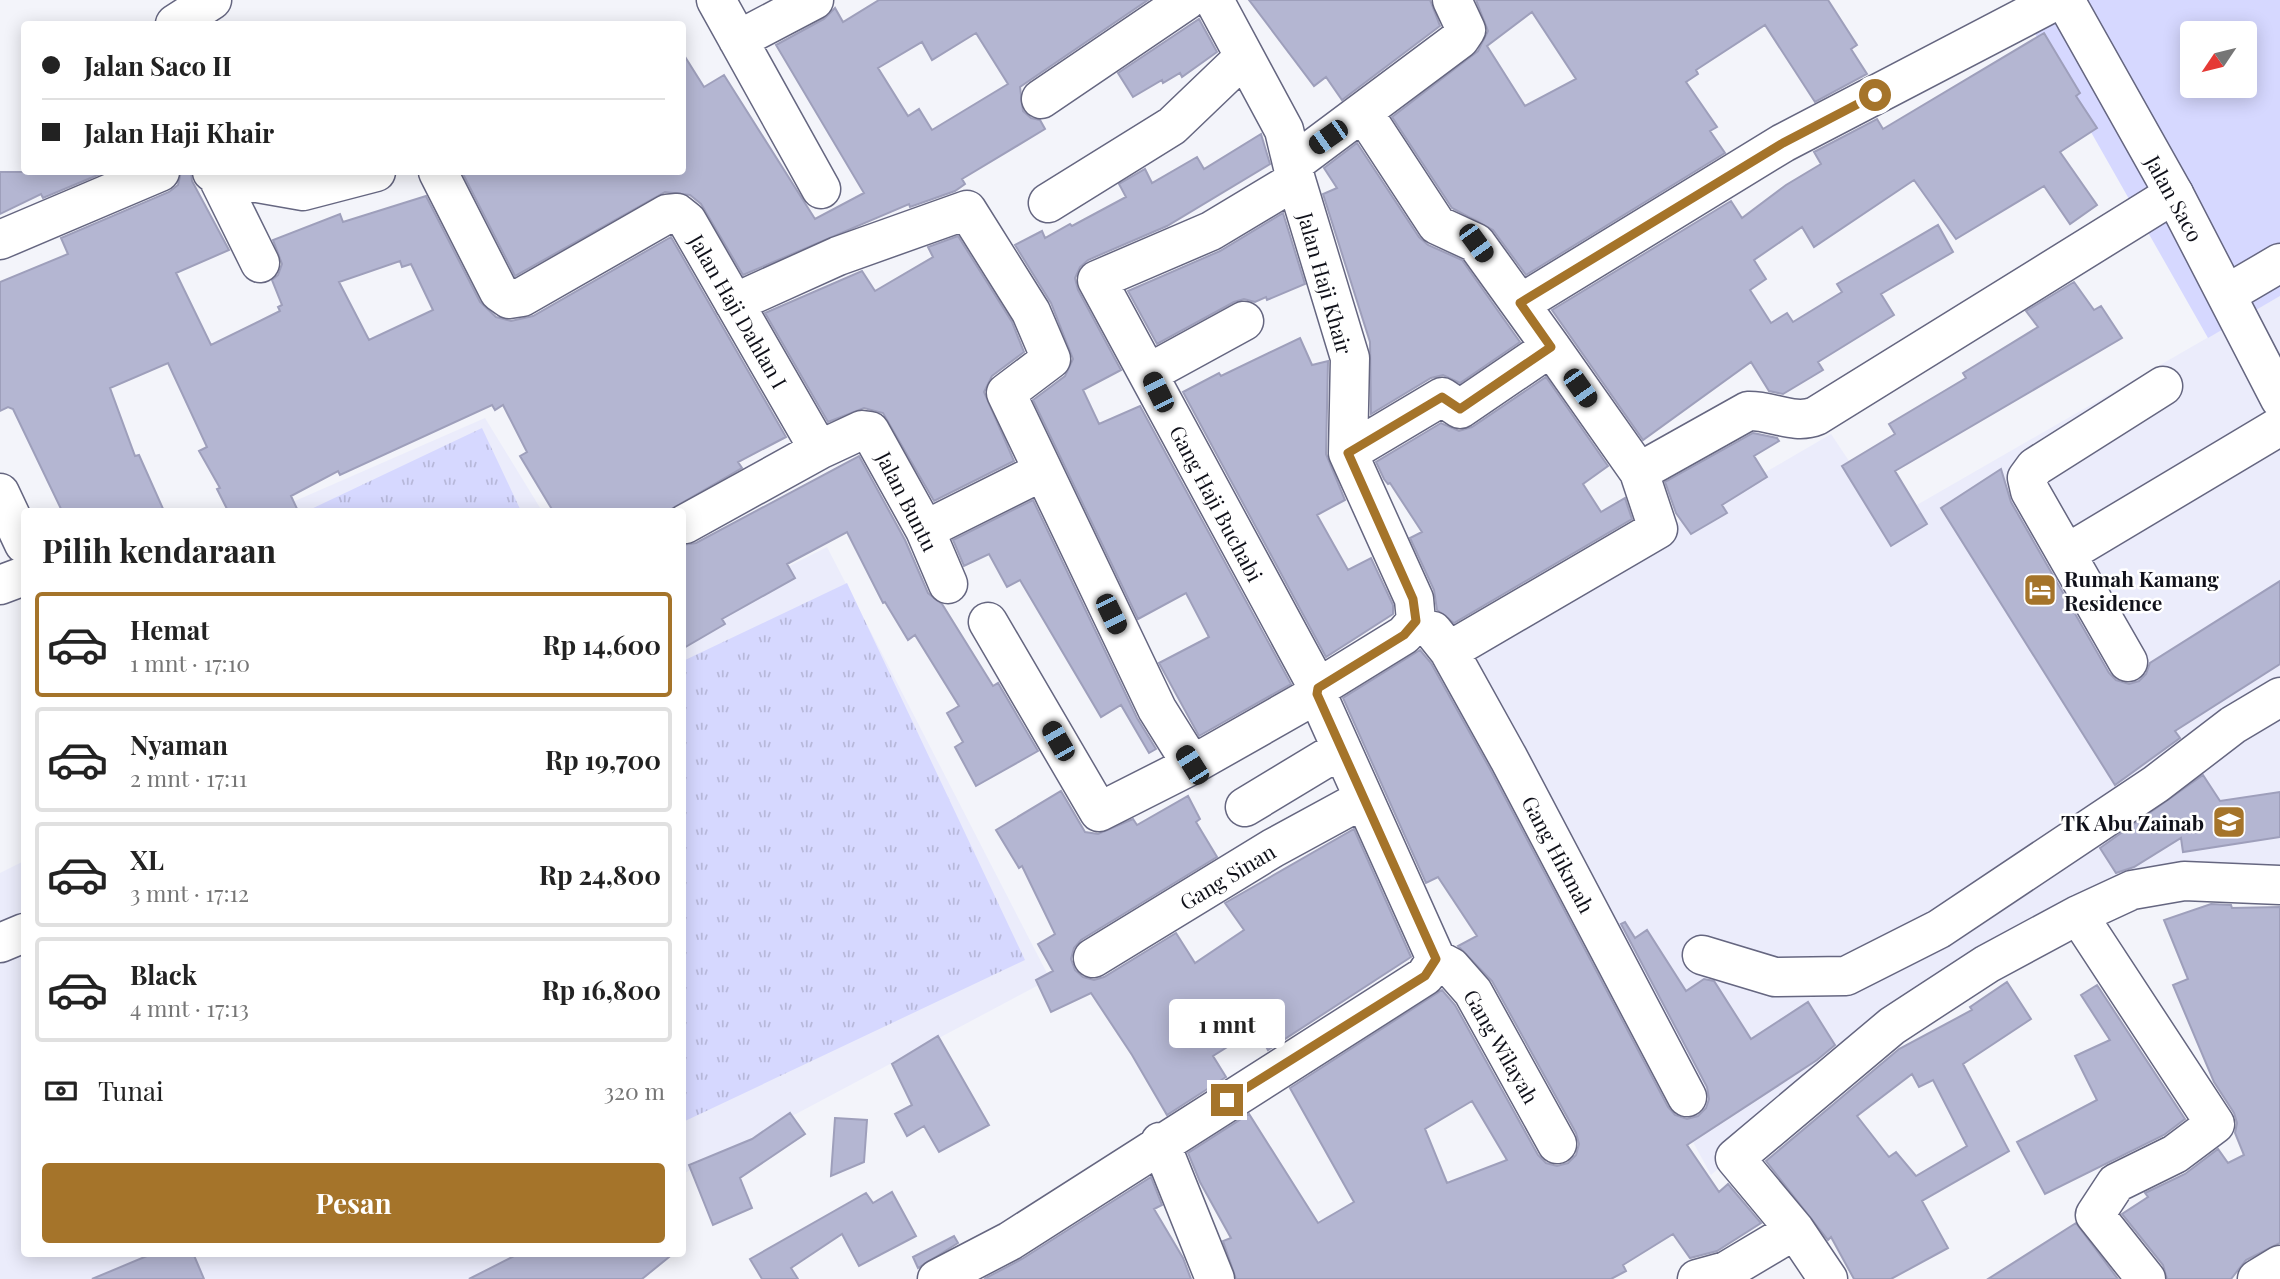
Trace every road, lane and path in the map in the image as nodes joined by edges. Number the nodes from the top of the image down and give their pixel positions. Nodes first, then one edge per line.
1 (212, 0) edge
2 (716, 0) edge
3 (814, 0) edge
4 (1187, 0) edge
5 (1214, 0) edge
6 (1452, 0) edge
7 (2057, 0) edge
8 (2065, 0) edge
9 (180, 21) edge
10 (738, 40) junction
11 (1243, 58) junction
12 (1041, 99) dead end
13 (1363, 112) junction
14 (1295, 171) junction
15 (153, 175) edge
16 (216, 175) edge
17 (220, 175) edge
18 (364, 175) edge
19 (440, 175) edge
20 (821, 189) dead end
21 (2174, 194) junction
22 (1048, 203) dead end
23 (0, 240) edge
24 (260, 263) dead end
25 (2280, 263) edge
26 (2227, 294) junction
27 (734, 303) junction
28 (1520, 303) junction
29 (1244, 321) dead end
30 (1551, 347) junction
31 (1149, 373) junction
32 (2163, 386) dead end
33 (2280, 400) edge
34 (2280, 426) edge
35 (819, 450) junction
36 (1348, 453) junction
37 (1043, 471) junction
38 (1639, 472) junction
39 (0, 493) edge
40 (686, 523) edge
41 (925, 530) junction
42 (21, 538) edge
43 (2066, 554) junction
44 (21, 577) edge
45 (948, 584) dead end
46 (0, 585) edge
47 (1416, 621) junction
48 (988, 622) dead end
49 (1449, 651) junction
50 (2128, 662) dead end
51 (1317, 691) junction
52 (2280, 696) edge
53 (1341, 749) junction
54 (1192, 765) junction
55 (1363, 799) junction
56 (1245, 807) dead end
57 (2280, 885) edge
58 (2078, 915) junction
59 (21, 934) edge
60 (0, 943) edge
61 (1702, 955) dead end
62 (1093, 958) dead end
63 (1436, 959) junction
64 (1686, 1097) dead end
65 (1160, 1142) junction
66 (1557, 1144) dead end
67 (1795, 1230) junction
68 (2280, 1265) edge
69 (937, 1279) edge
70 (1215, 1279) edge
71 (1697, 1279) edge
72 (1828, 1279) edge
73 (2146, 1279) edge
74 (2257, 1279) edge

1 - 9 street
2 - 10 street
3 - 10 street
4 - 12 street
5 - 11 street, Jalan Haji Khair
6 - 13 street
7 - 28 street
8 - 21 street, Jalan Saco
10 - 20 street
11 - 14 street, Jalan Haji Khair
11 - 22 street
13 - 14 street
13 - 28 street
14 - 31 street, Gang Haji Buchabi
14 - 36 street, Jalan Haji Khair
15 - 23 street
16 - 24 street
17 - 18 street
19 - 27 street, Jalan Haji Dahlan I
21 - 26 street, Jalan Saco
21 - 38 street
25 - 26 street
26 - 33 street, Jalan Saco
27 - 35 street, Jalan Haji Dahlan I
27 - 37 street
28 - 30 street
29 - 31 street
30 - 36 street
30 - 38 street
31 - 51 street, Gang Haji Buchabi
32 - 43 street
34 - 43 street
35 - 40 street
35 - 41 street, Jalan Buntu
36 - 47 street, Jalan Haji Khair
37 - 41 street
37 - 54 street
38 - 49 street
39 - 42 street
41 - 45 street, Jalan Buntu
43 - 50 street
44 - 46 street
47 - 49 street, Gang Hikmah
47 - 51 street
48 - 54 street
49 - 64 street, Gang Hikmah
51 - 53 street
51 - 54 street
52 - 61 street
53 - 55 street
53 - 56 street
55 - 62 street, Gang Sinan
55 - 63 street
57 - 58 street
58 - 67 street
58 - 73 street
59 - 60 street
63 - 65 street
63 - 66 street, Gang Wilayah
65 - 69 street
65 - 70 street
67 - 71 street
67 - 72 street
68 - 74 street

